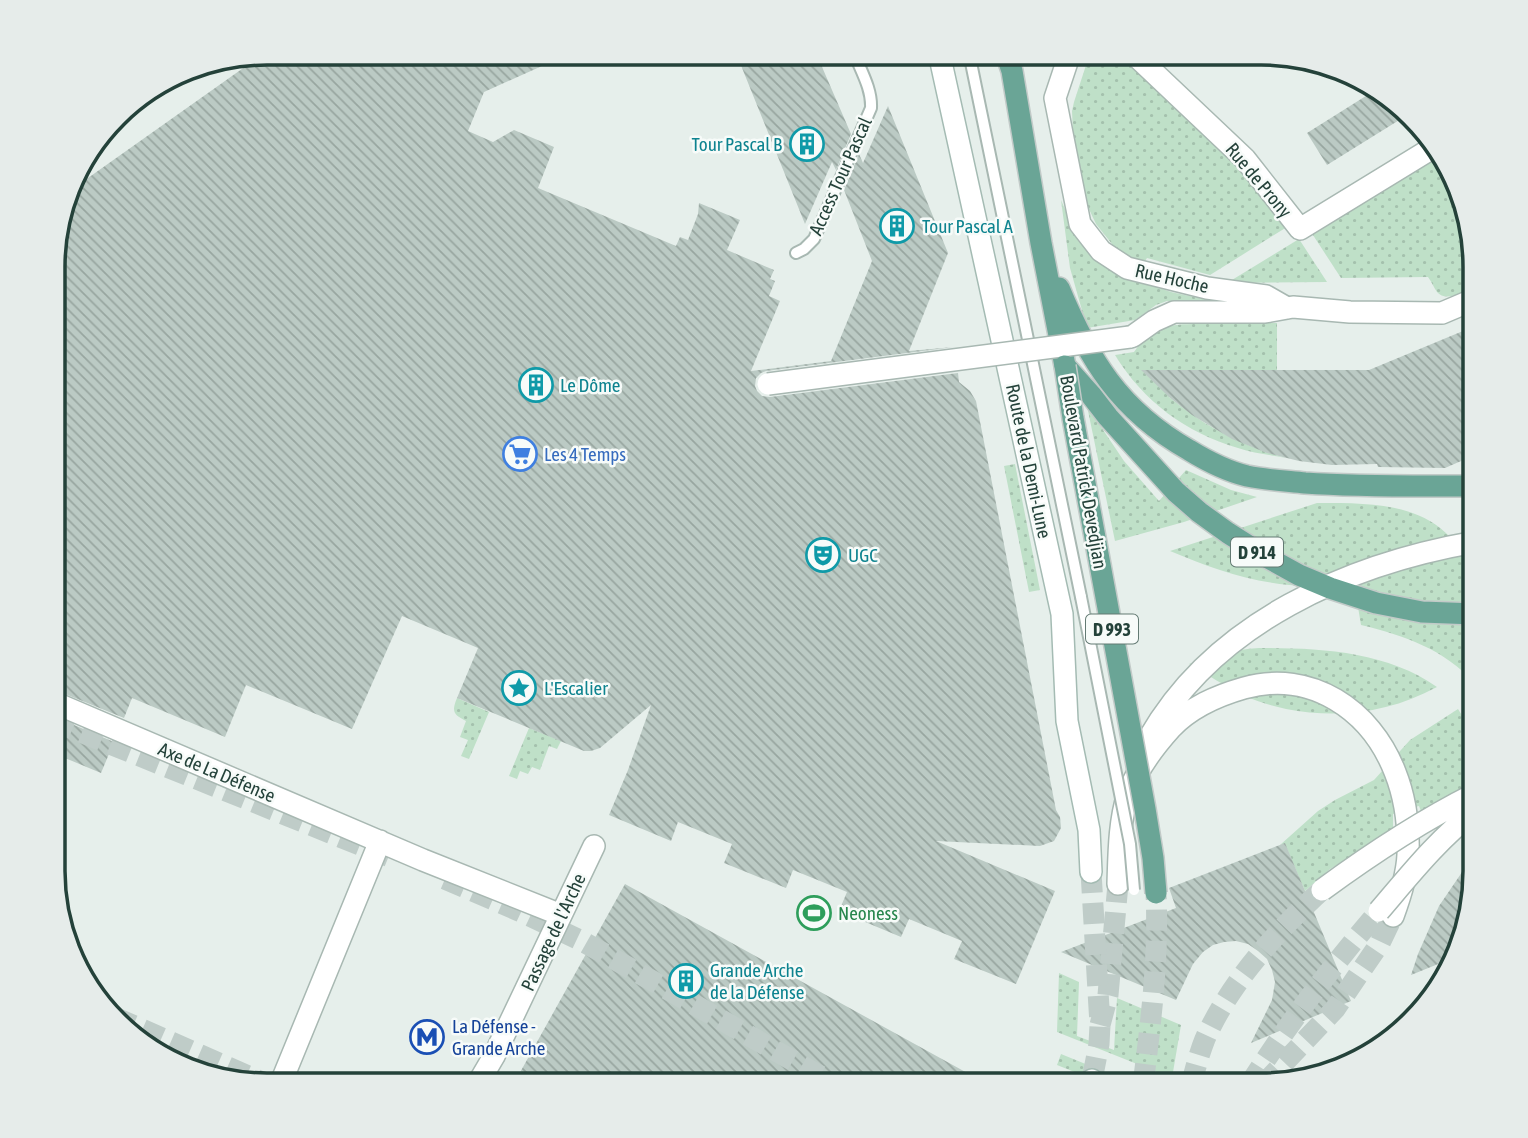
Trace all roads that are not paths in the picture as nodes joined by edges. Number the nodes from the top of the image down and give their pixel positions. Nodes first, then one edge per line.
1 (859, 65) edge
2 (942, 65) edge
3 (971, 65) edge
4 (1011, 65) edge
5 (1066, 65) edge
6 (1146, 65) edge
7 (1427, 151) edge
8 (1041, 243) junction
9 (796, 253) dead end
10 (1463, 304) edge
11 (1287, 308) junction
12 (1006, 355) junction
13 (956, 361) dead end
14 (1065, 366) junction
15 (768, 384) dead end
16 (1463, 486) edge
17 (1463, 544) edge
18 (1463, 613) edge
19 (65, 707) edge
20 (1162, 728) junction
21 (1463, 800) edge
22 (1463, 821) edge
23 (380, 841) junction
24 (594, 846) dead end
25 (1091, 872) tunnel mouth
26 (1126, 887) joint
27 (1322, 890) tunnel mouth
28 (1156, 892) tunnel mouth
29 (1401, 892) tunnel mouth
30 (1401, 892) edge
31 (1401, 892) edge
32 (1401, 892) tunnel mouth
33 (561, 915) junction
34 (285, 1073) edge
35 (484, 1073) edge

1 - 9 lane, Access Tour Pascal
2 - 12 street, Route de la Demi-Lune
3 - 26 lane, bridge
4 - 8 main road, Boulevard Patrick Devedjian / D 993
5 - 11 street, Rue Hoche
6 - 7 street, Rue de Prony
8 - 14 main road, Boulevard Patrick Devedjian / D 993
8 - 16 main road
10 - 11 street, Rue Hoche
11 - 15 street, Rue Hoche, bridge
12 - 13 lane
12 - 25 street, Route de la Demi-Lune
14 - 18 main road, D 914
14 - 28 main road, Boulevard Patrick Devedjian / D 993, bridge
17 - 20 street
19 - 23 street, Axe de La Défense
20 - 26 street
20 - 29 street, bridge
21 - 27 street, bridge
22 - 32 street, bridge
23 - 33 street, Axe de La Défense
23 - 34 street
24 - 33 street, Passage de l'Arche
30 - 31 street, bridge
33 - 35 street, Passage de l'Arche

